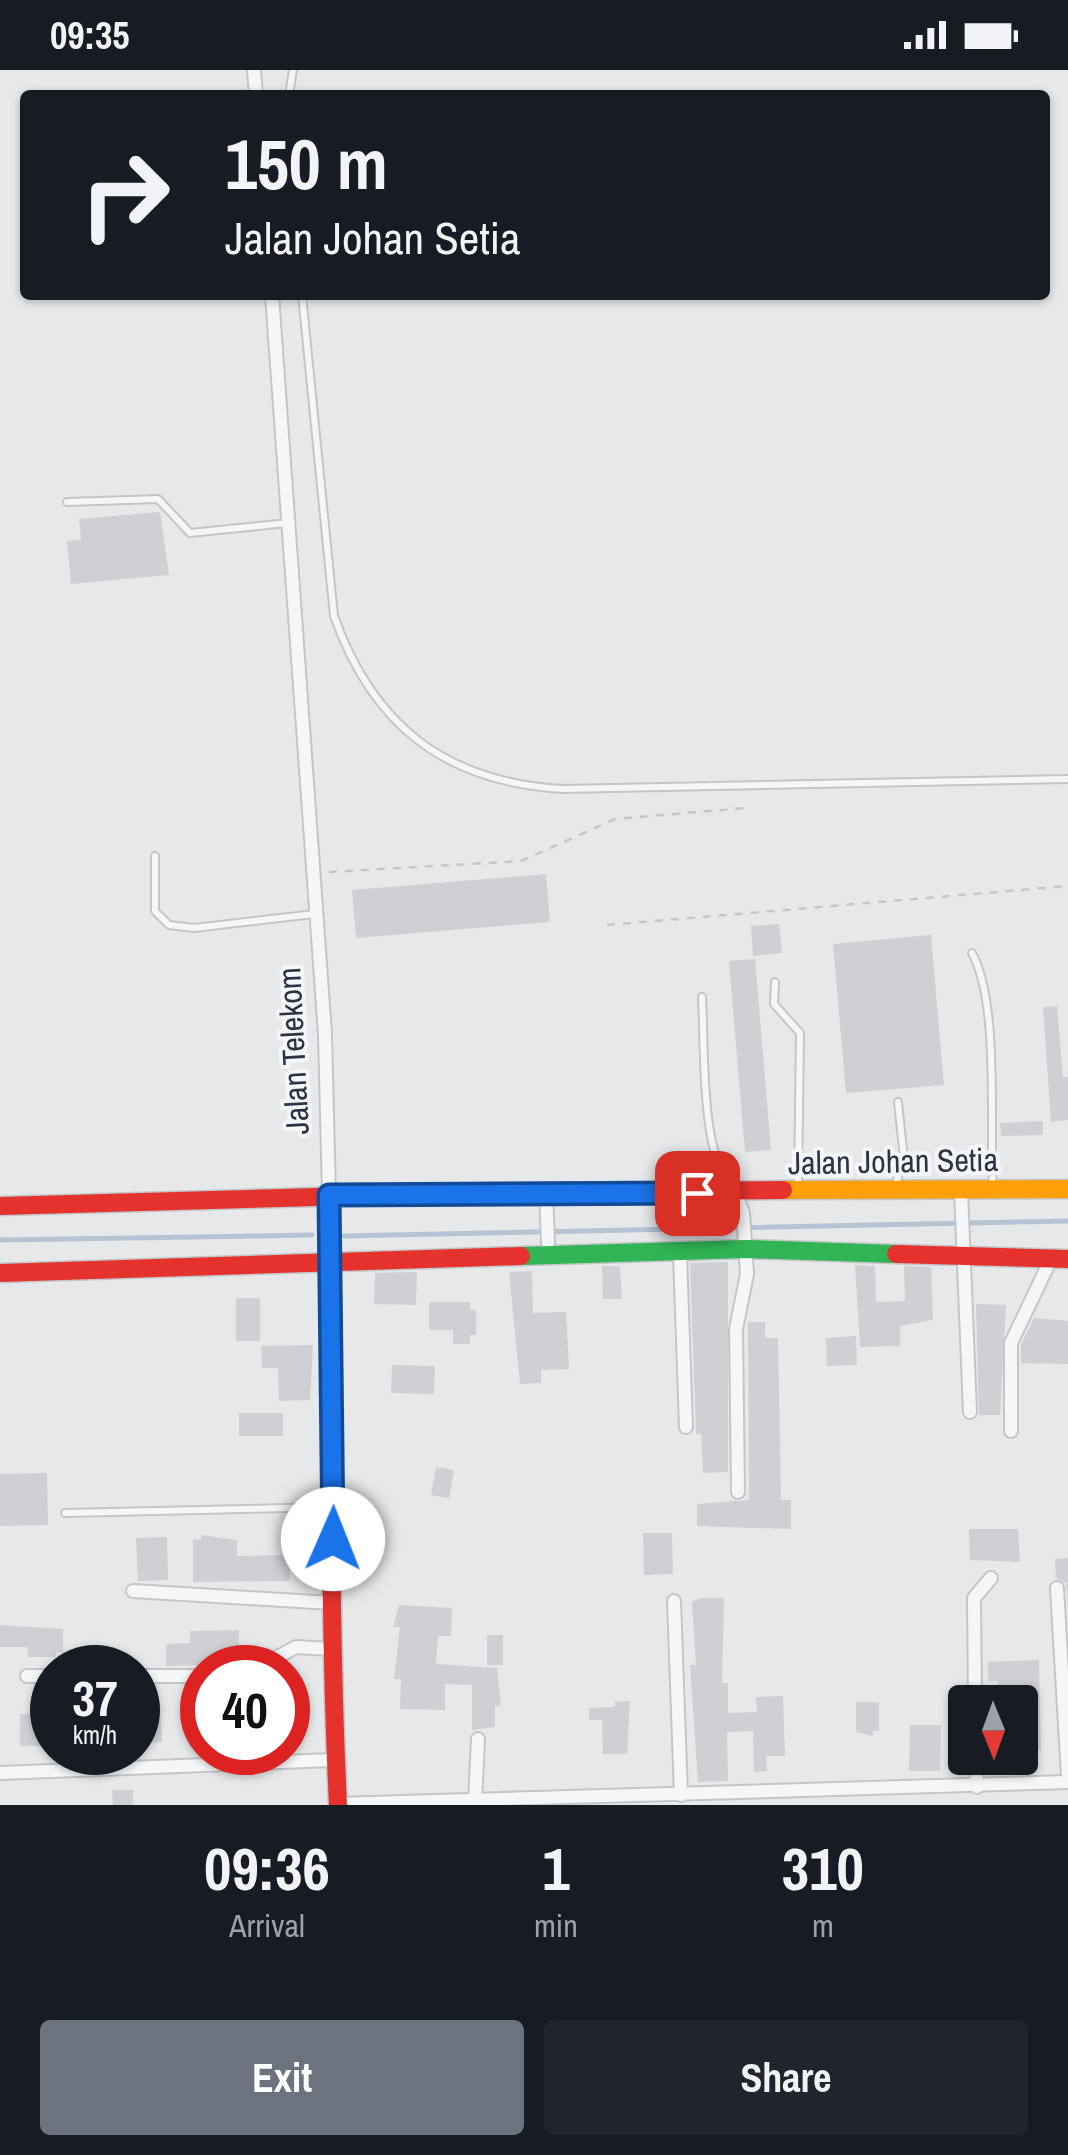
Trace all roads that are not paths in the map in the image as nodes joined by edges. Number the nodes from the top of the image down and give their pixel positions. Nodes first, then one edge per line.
1 (272, 300) edge
2 (302, 300) edge
3 (67, 502) dead end
4 (287, 523) junction
5 (1068, 779) edge
6 (154, 856) dead end
7 (316, 914) junction
8 (972, 953) dead end
9 (774, 982) dead end
10 (702, 998) dead end
11 (898, 1102) dead end
12 (993, 1189) junction
13 (1068, 1189) edge
14 (894, 1191) junction
15 (735, 1194) junction
16 (798, 1194) junction
17 (329, 1195) junction
18 (546, 1199) junction
19 (961, 1200) junction
20 (0, 1206) edge
21 (548, 1243) dead end
22 (745, 1244) junction
23 (963, 1249) junction
24 (680, 1254) junction
25 (1059, 1259) edge
26 (332, 1264) junction
27 (0, 1273) edge
28 (970, 1412) dead end
29 (686, 1427) dead end
30 (1011, 1431) dead end
31 (738, 1492) dead end
32 (334, 1507) junction
33 (65, 1513) dead end
34 (991, 1578) dead end
35 (1057, 1588) dead end
36 (133, 1591) dead end
37 (674, 1601) dead end
38 (331, 1603) junction
39 (310, 1648) edge
40 (330, 1649) junction
41 (975, 1685) edge
42 (478, 1739) dead end
43 (333, 1760) junction
44 (0, 1773) edge
45 (977, 1775) edge
46 (1068, 1780) edge
47 (977, 1787) junction
48 (681, 1795) junction
49 (475, 1802) junction
50 (336, 1805) edge

1 - 4 street, Jalan Telekom
2 - 5 lane
3 - 4 lane
4 - 7 street, Jalan Telekom
6 - 7 lane
7 - 17 street, Jalan Telekom
8 - 12 lane
9 - 16 lane
10 - 15 lane
11 - 14 lane
12 - 13 street, Jalan Johan Setia
12 - 19 street, Jalan Johan Setia
14 - 16 street, Jalan Johan Setia
14 - 19 street, Jalan Johan Setia
15 - 16 street, Jalan Johan Setia
15 - 18 street, Jalan Johan Setia
15 - 22 street
17 - 18 street, Jalan Johan Setia
17 - 20 street, Jalan Johan Setia
17 - 26 street, Jalan Telekom
18 - 21 street
19 - 23 street
22 - 23 street
22 - 24 street
22 - 31 street
23 - 25 street
23 - 28 street
24 - 26 street
24 - 29 street
25 - 30 street
26 - 27 street
26 - 32 street, Jalan Telekom
32 - 33 lane
32 - 38 street, Jalan Telekom
34 - 41 street
35 - 46 street
36 - 38 street
37 - 48 street
38 - 40 street, Jalan Telekom
39 - 40 street
40 - 43 street, Jalan Telekom
42 - 49 street
43 - 44 street
43 - 50 street, Jalan Telekom
45 - 47 street
46 - 47 street
47 - 48 street
48 - 49 street
49 - 50 street

